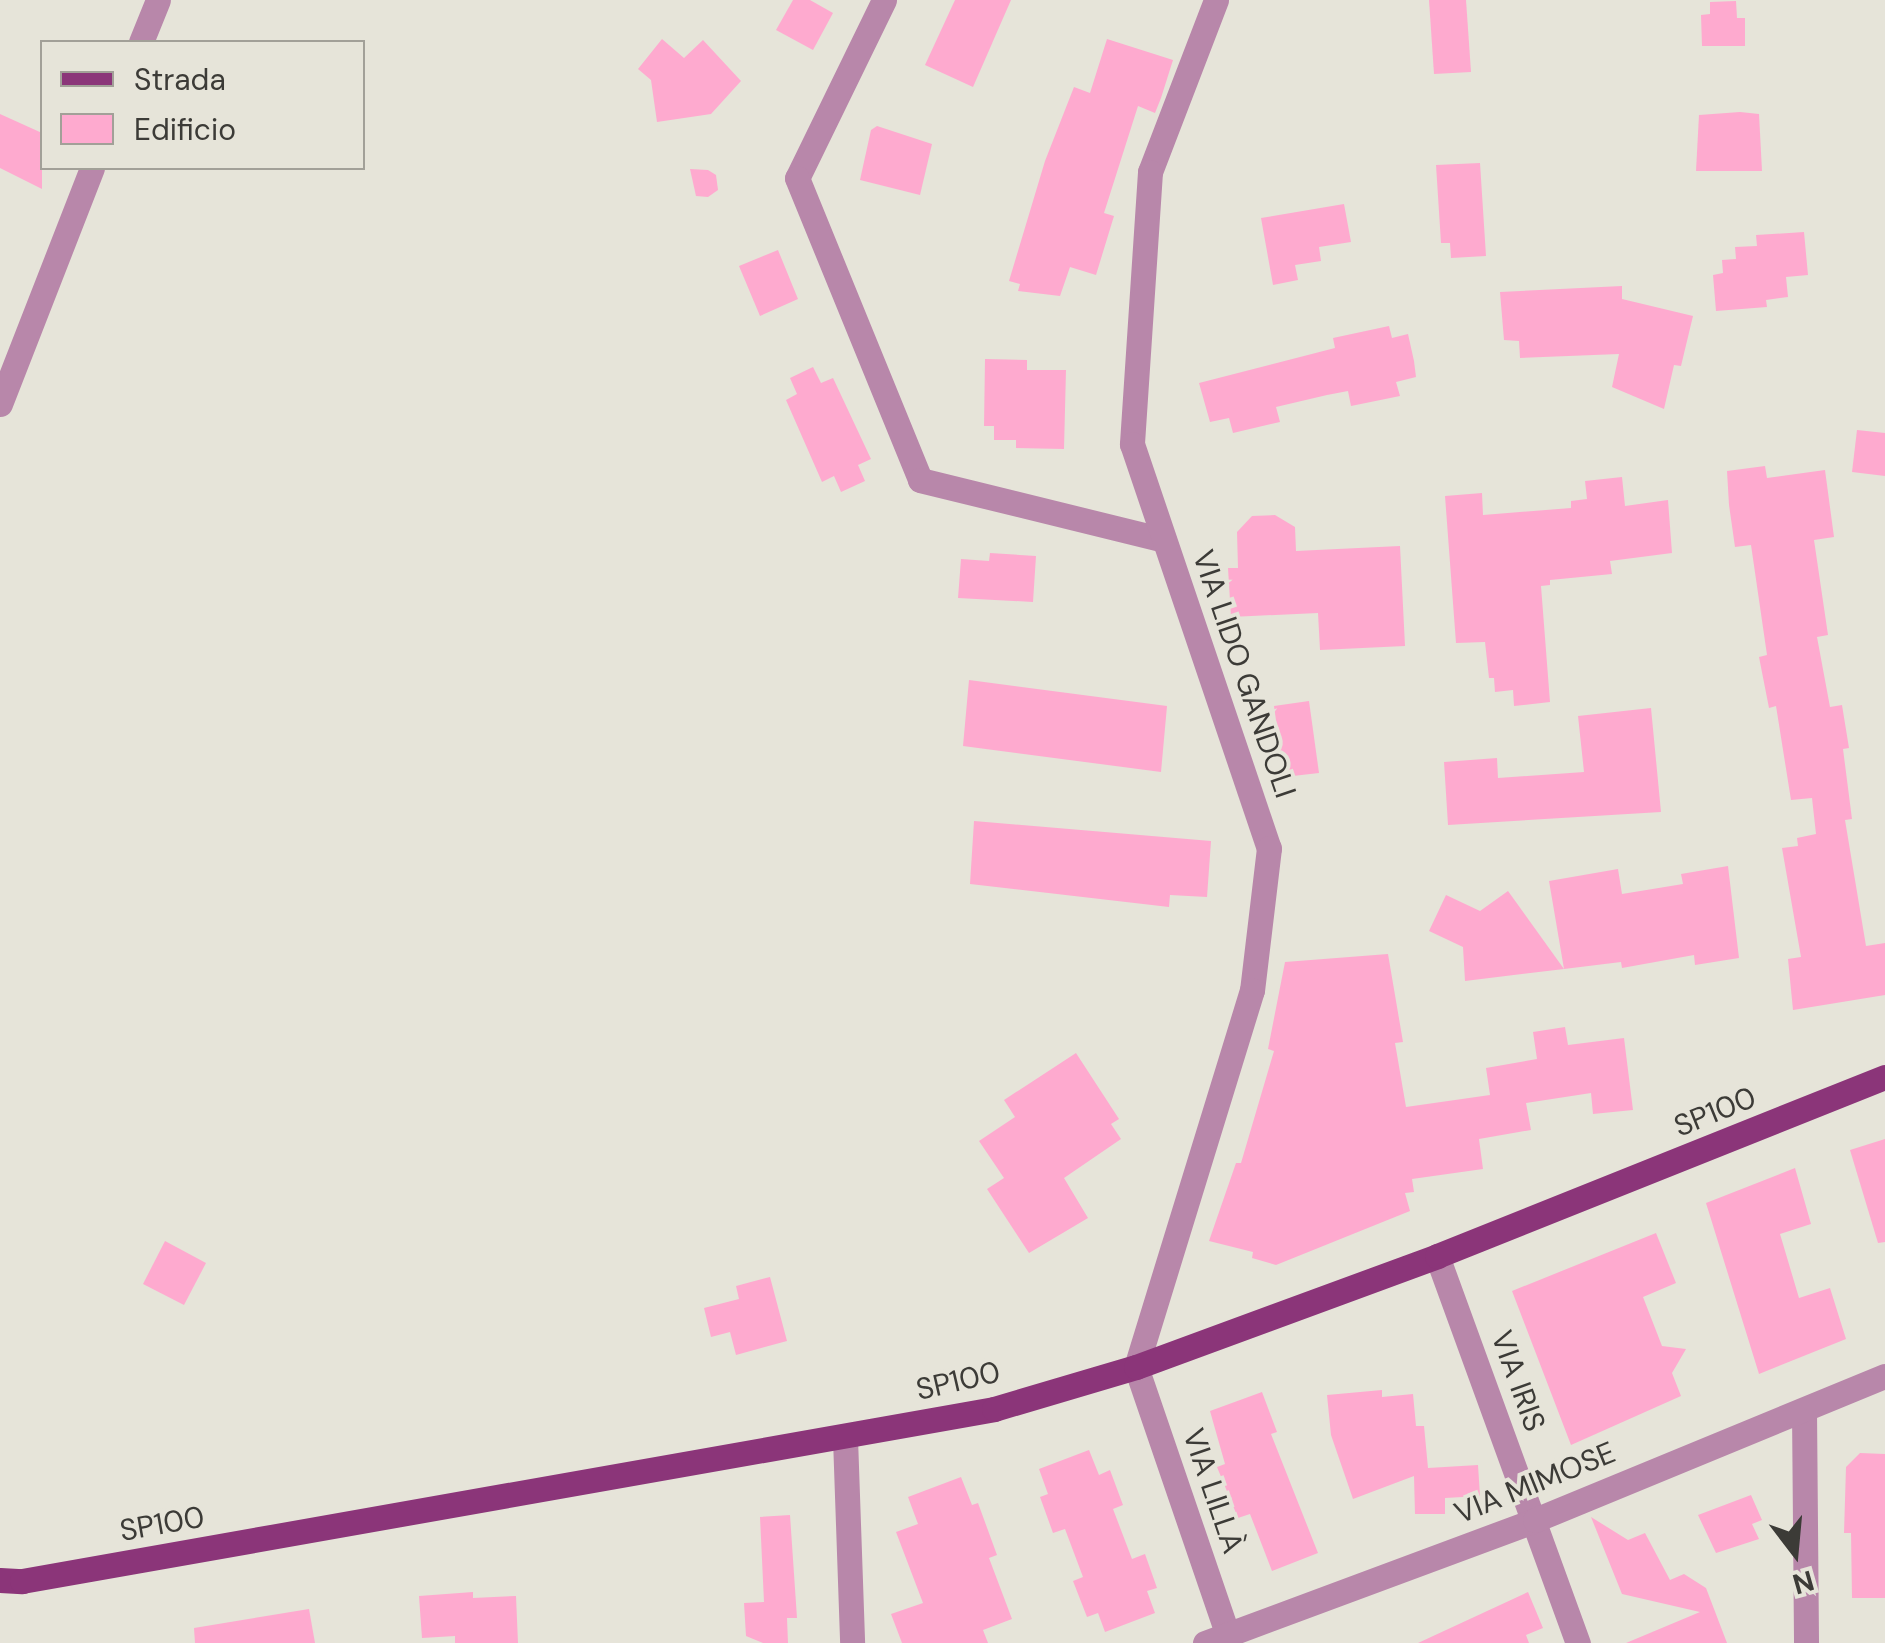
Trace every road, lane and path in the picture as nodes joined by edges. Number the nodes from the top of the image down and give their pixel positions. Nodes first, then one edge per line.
1 (158, 0) edge
2 (884, 0) edge
3 (1216, 0) edge
4 (142, 40) edge
5 (91, 170) edge
6 (0, 404) edge
7 (1164, 540) junction
8 (1885, 1077) edge
9 (1438, 1256) junction
10 (1136, 1367) junction
11 (1885, 1376) edge
12 (1804, 1410) junction
13 (845, 1438) junction
14 (1535, 1520) junction
15 (0, 1580) edge
16 (1236, 1637) edge
17 (852, 1643) edge
18 (1578, 1643) edge
19 (1806, 1643) edge

1 - 4 street
2 - 7 street
3 - 7 street, VIA LIDO GANDOLI
5 - 6 street
7 - 10 street, VIA LIDO GANDOLI
8 - 9 main road, SP100 / SP100
9 - 10 main road, SP100 / SP100
9 - 14 street, VIA IRIS
10 - 13 main road, SP100 / SP100
10 - 16 street, VIA LILLÀ
11 - 12 street, VIA MIMOSE
12 - 14 street, VIA MIMOSE
12 - 19 street
13 - 15 main road, SP100 / SP100
13 - 17 street
14 - 16 street, VIA MIMOSE
14 - 18 street, VIA IRIS

